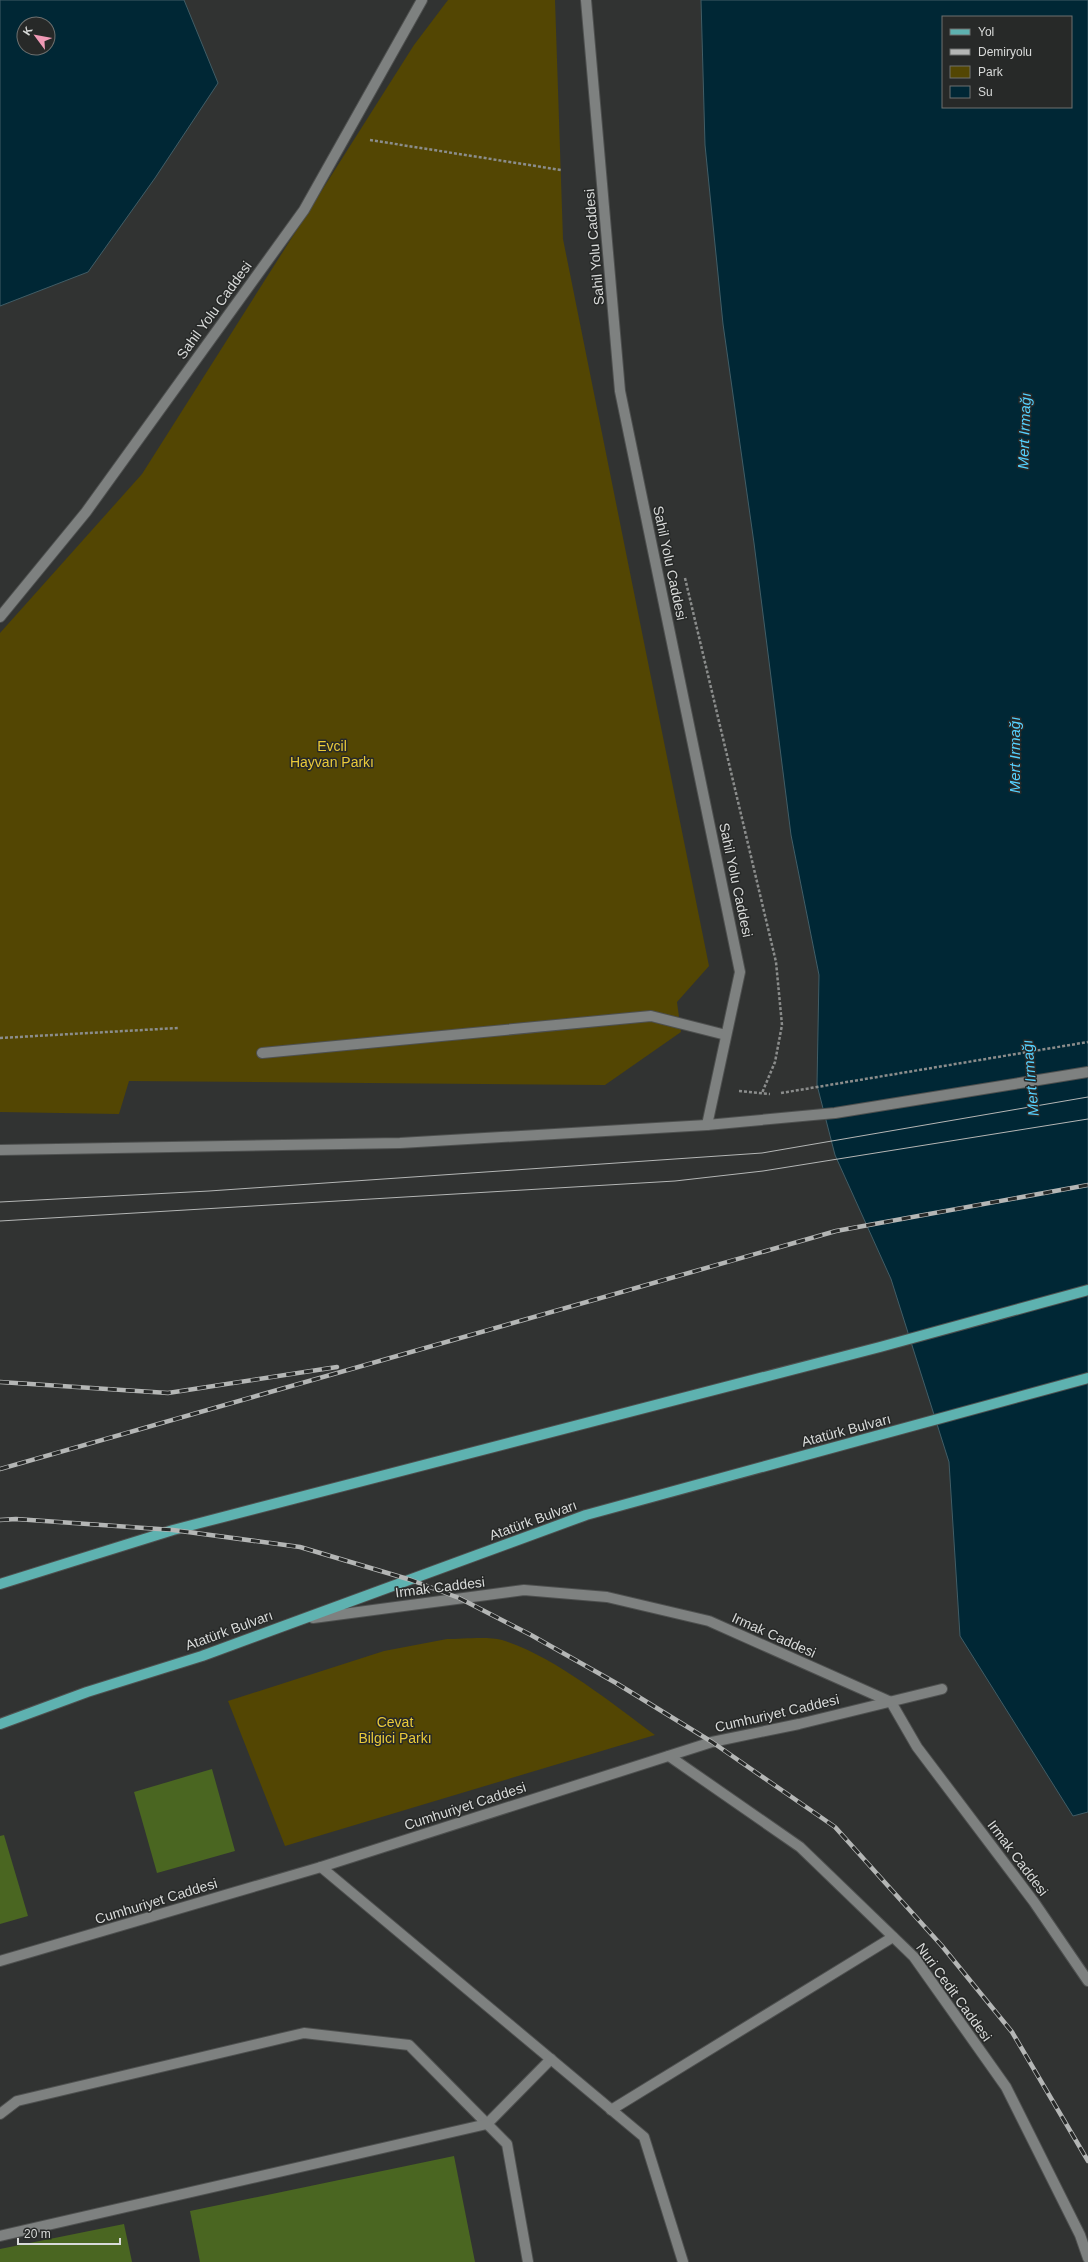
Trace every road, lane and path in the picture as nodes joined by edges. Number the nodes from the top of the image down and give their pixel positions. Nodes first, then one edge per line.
1 (422, 0) edge
2 (586, 0) edge
3 (363, 139) dead end
4 (561, 170) dead end
5 (683, 570) dead end
6 (0, 617) edge
7 (178, 1028) dead end
8 (726, 1035) junction
9 (0, 1038) edge
10 (1088, 1042) edge
11 (262, 1053) dead end
12 (1088, 1072) edge
13 (762, 1093) dead end
14 (779, 1093) dead end
15 (707, 1125) junction
16 (0, 1150) edge
17 (1088, 1290) edge
18 (1088, 1378) edge
19 (0, 1584) edge
20 (303, 1619) junction
21 (942, 1689) dead end
22 (891, 1702) junction
23 (0, 1724) edge
24 (669, 1756) junction
25 (321, 1867) junction
26 (893, 1937) junction
27 (0, 1961) edge
28 (1088, 1981) edge
29 (551, 2059) junction
30 (611, 2110) junction
31 (0, 2114) edge
32 (487, 2124) junction
33 (0, 2236) edge
34 (1088, 2258) edge
35 (528, 2262) edge
36 (684, 2262) edge

1 - 6 street, Sahil Yolu Caddesi
2 - 8 street, Sahil Yolu Caddesi
3 - 4 path
5 - 13 path
7 - 9 path
8 - 11 street
8 - 15 street, Sahil Yolu Caddesi
10 - 14 path
12 - 15 street
15 - 16 street
17 - 19 main road
18 - 20 main road, Atatürk Bulvarı
20 - 22 street, Irmak Caddesi
20 - 23 main road, Atatürk Bulvarı
21 - 22 street, Cumhuriyet Caddesi
22 - 24 street, Cumhuriyet Caddesi
22 - 28 street, Irmak Caddesi
24 - 25 street, Cumhuriyet Caddesi
24 - 26 street, Nuri Cedit Caddesi
25 - 27 street, Cumhuriyet Caddesi
25 - 29 street
26 - 30 street
26 - 34 street, Nuri Cedit Caddesi
29 - 30 street
29 - 32 street
30 - 36 street
31 - 32 street
32 - 33 street
32 - 35 street

